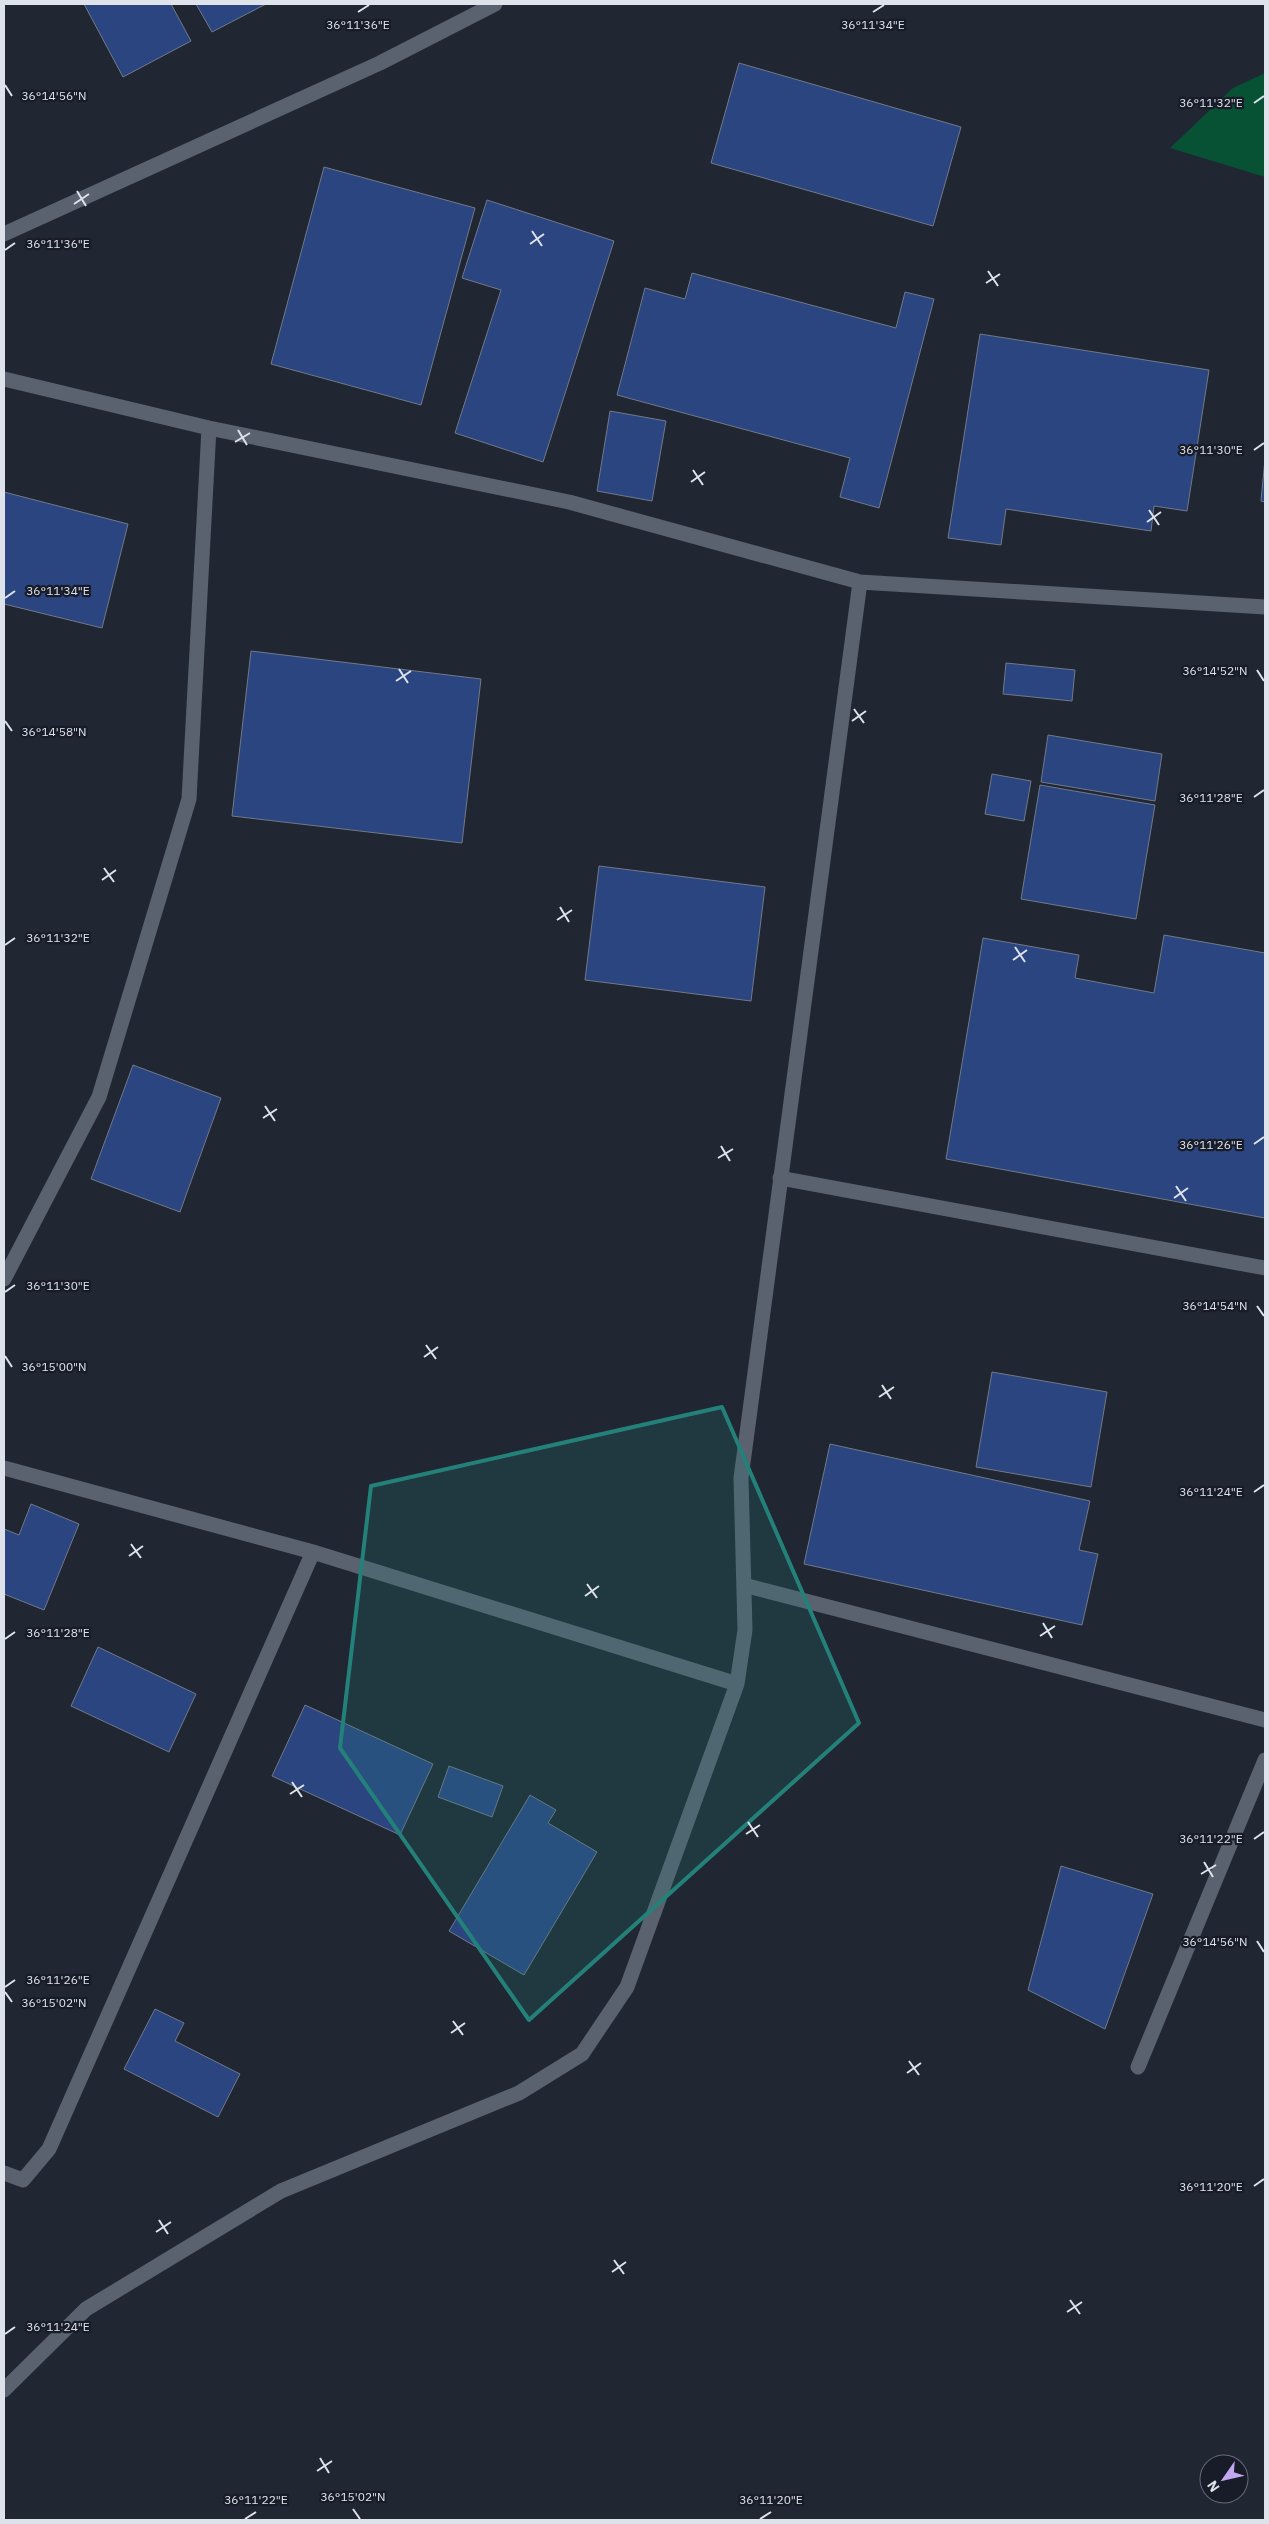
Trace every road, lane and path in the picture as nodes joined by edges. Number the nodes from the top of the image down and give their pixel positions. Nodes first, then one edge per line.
1 (495, 4) edge
2 (4, 234) edge
3 (4, 379) edge
4 (208, 428) junction
5 (860, 582) junction
6 (1265, 607) edge
7 (780, 1178) junction
8 (1265, 1268) edge
9 (4, 1279) edge
10 (4, 1468) edge
11 (313, 1552) junction
12 (744, 1585) junction
13 (736, 1684) junction
14 (1265, 1720) edge
15 (1265, 1760) edge
16 (1138, 2067) dead end
17 (4, 2173) edge
18 (4, 2390) edge

1 - 2 street
3 - 4 street
4 - 5 street
4 - 9 street
5 - 6 street
5 - 7 street
7 - 8 street
7 - 12 street
10 - 11 street
11 - 13 street
11 - 17 street
12 - 13 street
12 - 14 street
13 - 18 street
15 - 16 street

